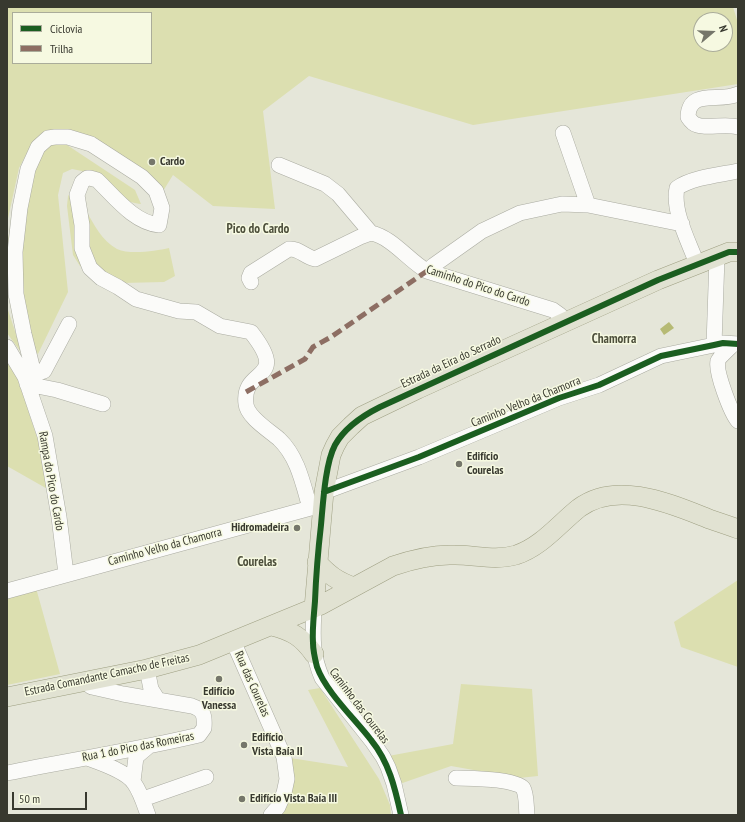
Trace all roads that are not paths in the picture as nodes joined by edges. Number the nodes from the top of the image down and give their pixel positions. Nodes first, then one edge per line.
1 (738, 94) edge
2 (738, 127) edge
3 (564, 133) dead end
4 (279, 165) dead end
5 (738, 171) edge
6 (588, 205) junction
7 (682, 224) junction
8 (371, 233) junction
9 (738, 252) edge
10 (717, 257) junction
11 (697, 264) junction
12 (427, 271) junction
13 (251, 282) dead end
14 (563, 323) junction
15 (69, 324) dead end
16 (735, 344) edge
17 (714, 345) junction
18 (7, 347) edge
19 (29, 378) junction
20 (103, 404) dead end
21 (738, 421) edge
22 (319, 501) junction
23 (738, 529) edge
24 (317, 562) junction
25 (66, 574) junction
26 (354, 587) junction
27 (7, 591) edge
28 (314, 608) junction
29 (272, 626) junction
30 (233, 641) junction
31 (314, 654) junction
32 (147, 669) junction
33 (88, 681) junction
34 (7, 697) edge
35 (158, 700) junction
36 (150, 746) junction
37 (86, 758) junction
38 (7, 773) edge
39 (206, 777) dead end
40 (456, 778) dead end
41 (134, 781) junction
42 (143, 799) junction
43 (148, 815) edge
44 (271, 815) edge
45 (401, 815) edge
46 (527, 815) edge

1 - 2 street
3 - 6 street
4 - 8 street, Caminho do Pico do Cardo
5 - 7 street
6 - 7 street
6 - 12 street
7 - 11 street
8 - 12 street, Caminho do Pico do Cardo
8 - 13 street
9 - 10 main road, Estrada da Eira do Serrado
10 - 11 main road, Estrada da Eira do Serrado
10 - 17 street
11 - 14 main road, Estrada da Eira do Serrado
12 - 14 street, Caminho do Pico do Cardo
14 - 22 main road, Estrada da Eira do Serrado
15 - 19 street
16 - 17 street, Caminho Velho da Chamorra
16 - 21 street
17 - 22 street, Caminho Velho da Chamorra
18 - 19 street, Rampa do Pico do Cardo
19 - 20 street
19 - 22 street
19 - 25 street, Rampa do Pico do Cardo
22 - 24 main road, Estrada da Eira do Serrado
22 - 25 street, Caminho Velho da Chamorra
23 - 26 main road, Estrada Comandante Camacho de Freitas
24 - 26 main road
24 - 28 main road, Estrada da Eira do Serrado
25 - 27 street, Caminho Velho da Chamorra
26 - 28 main road, Estrada Comandante Camacho de Freitas
28 - 29 main road, Estrada Comandante Camacho de Freitas
28 - 31 street, Caminho das Courelas
29 - 30 main road, Estrada Comandante Camacho de Freitas
29 - 31 main road
30 - 32 main road, Estrada Comandante Camacho de Freitas
30 - 44 street, Rua das Courelas
31 - 45 street, Caminho das Courelas
32 - 33 main road, Estrada Comandante Camacho de Freitas
32 - 35 street
33 - 34 main road, Estrada Comandante Camacho de Freitas
33 - 35 street, Rua 1 do Pico das Romeiras
35 - 36 street, Rua 1 do Pico das Romeiras
36 - 37 street, Rua 1 do Pico das Romeiras
36 - 41 street
37 - 38 street, Rua 1 do Pico das Romeiras
37 - 41 street
39 - 42 street
40 - 46 street
41 - 42 street
42 - 43 street

